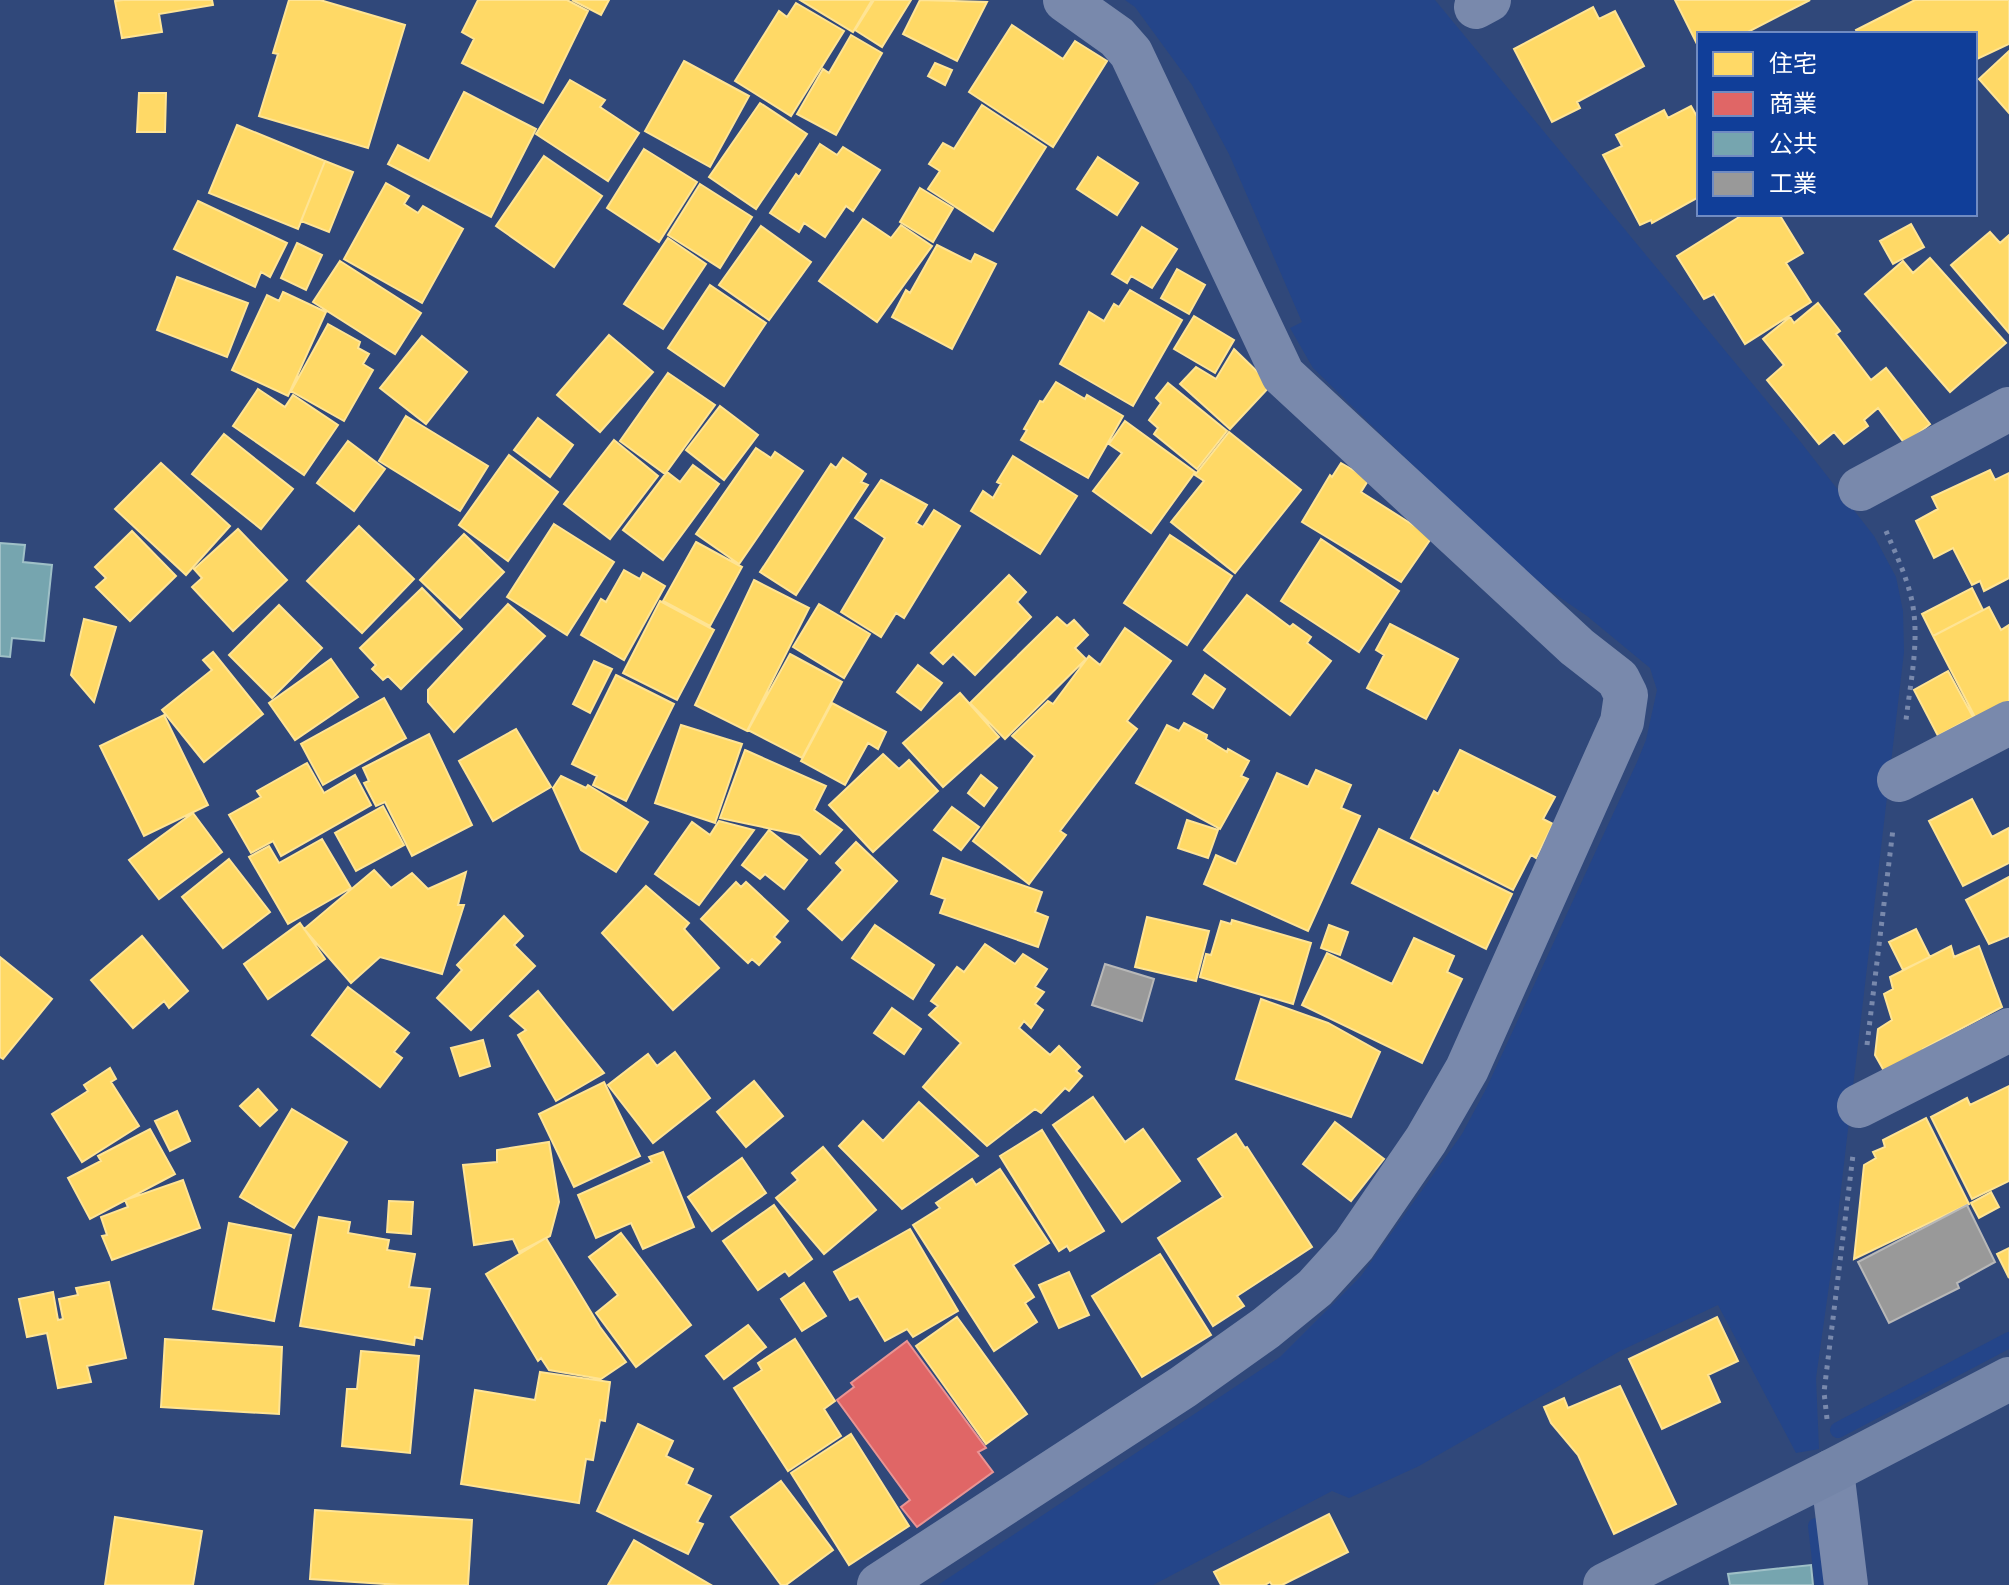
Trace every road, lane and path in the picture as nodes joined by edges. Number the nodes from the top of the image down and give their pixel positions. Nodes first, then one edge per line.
1 (1065, 0) edge
2 (2009, 409) edge
3 (1860, 489) joint
4 (1913, 654) dead end
5 (2009, 723) edge
6 (1899, 780) dead end
7 (2009, 1030) edge
8 (1859, 1106) dead end
9 (2009, 1379) edge
10 (1832, 1471) junction
11 (879, 1585) edge
12 (1605, 1585) edge
13 (1846, 1585) edge

1 - 11 street
2 - 3 street
3 - 4 path
5 - 6 street
7 - 8 street
9 - 10 street
10 - 12 street
10 - 13 street

